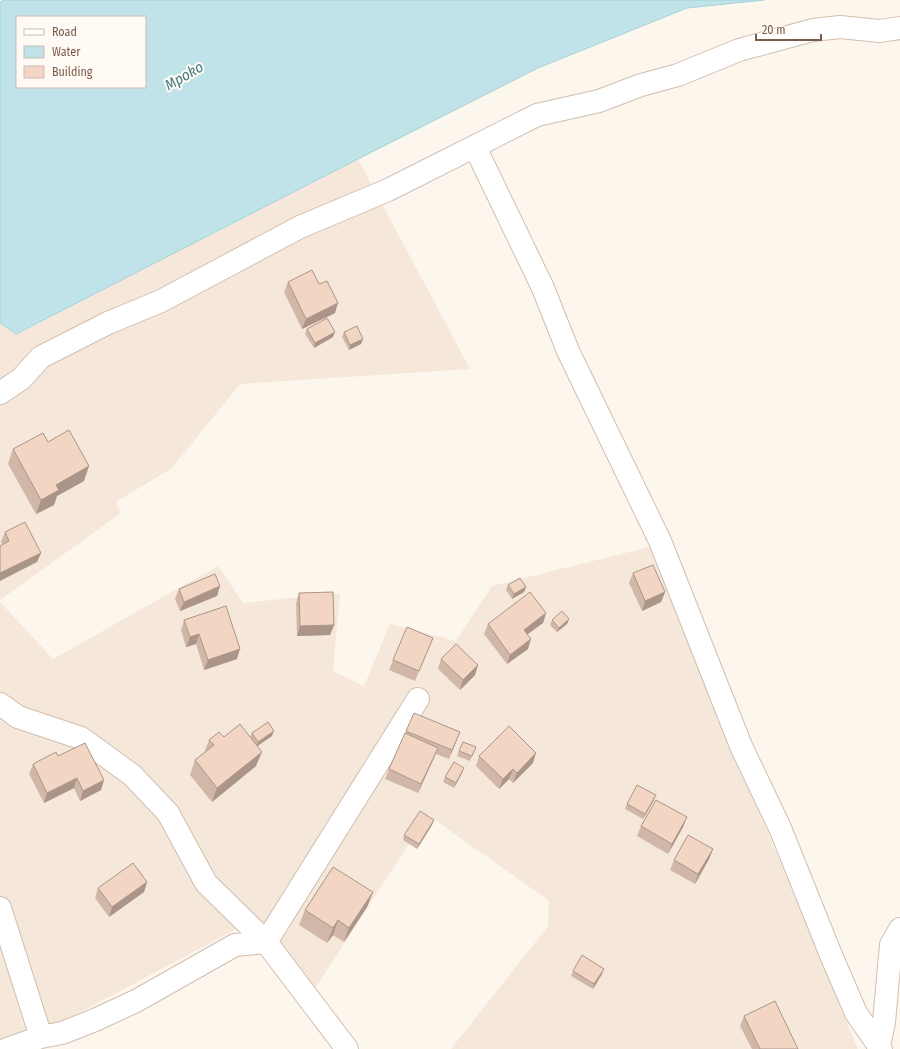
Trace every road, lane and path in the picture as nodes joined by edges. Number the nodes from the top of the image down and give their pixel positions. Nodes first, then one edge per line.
1 (900, 28) edge
2 (475, 147) junction
3 (0, 393) edge
4 (418, 699) dead end
5 (0, 704) edge
6 (0, 908) edge
7 (900, 929) edge
8 (266, 942) junction
9 (41, 1037) junction
10 (880, 1047) edge
11 (7, 1049) edge
12 (347, 1049) edge

1 - 2 street
2 - 3 street
2 - 10 street
4 - 8 street
5 - 8 street
6 - 9 street
7 - 10 street
8 - 9 street
8 - 12 street
9 - 11 street

